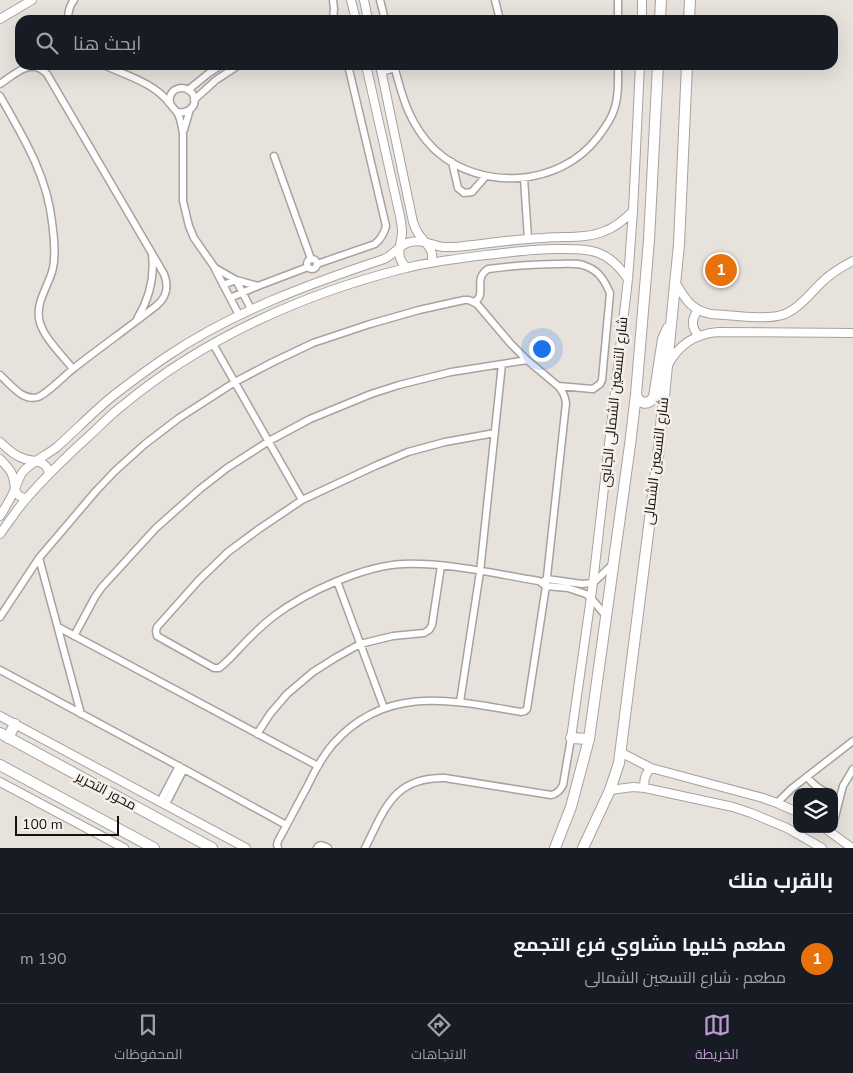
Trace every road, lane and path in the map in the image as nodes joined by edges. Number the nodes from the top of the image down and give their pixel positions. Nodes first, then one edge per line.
1 (32, 0) edge
2 (74, 0) edge
3 (333, 0) edge
4 (351, 0) edge
5 (364, 0) edge
6 (380, 0) edge
7 (495, 0) edge
8 (618, 0) edge
9 (642, 0) edge
10 (660, 0) edge
11 (690, 0) edge
12 (68, 15) edge
13 (333, 15) edge
14 (355, 15) edge
15 (367, 15) edge
16 (383, 15) edge
17 (499, 15) edge
18 (618, 15) edge
19 (642, 15) edge
20 (660, 15) edge
21 (689, 15) edge
22 (0, 19) edge
23 (21, 70) edge
24 (44, 70) edge
25 (115, 70) edge
26 (214, 70) edge
27 (231, 70) edge
28 (349, 70) edge
29 (367, 70) edge
30 (380, 70) edge
31 (396, 70) edge
32 (618, 70) edge
33 (640, 70) edge
34 (658, 70) edge
35 (687, 70) edge
36 (0, 84) edge
37 (155, 89) junction
38 (188, 90) junction
39 (174, 91) junction
40 (0, 96) edge
41 (194, 100) junction
42 (170, 104) junction
43 (190, 109) junction
44 (177, 112) junction
45 (183, 134) junction
46 (274, 156) dead end
47 (452, 162) junction
48 (486, 176) junction
49 (524, 178) junction
50 (633, 211) junction
51 (583, 236) junction
52 (528, 239) junction
53 (426, 243) junction
54 (399, 248) junction
55 (583, 249) junction
56 (151, 251) junction
57 (311, 259) junction
58 (853, 262) edge
59 (430, 263) junction
60 (317, 264) junction
61 (308, 267) junction
62 (215, 268) junction
63 (407, 268) junction
64 (628, 279) junction
65 (236, 280) junction
66 (675, 282) junction
67 (223, 285) junction
68 (258, 286) junction
69 (242, 292) junction
70 (230, 298) junction
71 (474, 302) junction
72 (251, 309) junction
73 (698, 310) junction
74 (239, 315) junction
75 (135, 322) junction
76 (671, 324) junction
77 (853, 333) edge
78 (699, 336) junction
79 (213, 344) junction
80 (527, 360) junction
81 (502, 364) junction
82 (667, 367) junction
83 (73, 369) junction
84 (0, 375) edge
85 (234, 382) junction
86 (558, 386) junction
87 (636, 394) junction
88 (495, 433) junction
89 (269, 441) junction
90 (0, 442) edge
91 (0, 458) edge
92 (37, 462) junction
93 (49, 474) junction
94 (15, 489) junction
95 (28, 498) junction
96 (302, 500) junction
97 (0, 516) edge
98 (0, 534) edge
99 (39, 558) junction
100 (613, 564) junction
101 (441, 566) junction
102 (480, 572) junction
103 (337, 581) junction
104 (546, 582) junction
105 (594, 583) junction
106 (591, 598) junction
107 (606, 616) junction
108 (0, 617) edge
109 (58, 627) junction
110 (74, 636) junction
111 (360, 644) junction
112 (0, 670) edge
113 (460, 702) junction
114 (384, 708) junction
115 (81, 714) junction
116 (0, 716) edge
117 (15, 724) junction
118 (257, 734) junction
119 (4, 736) edge
120 (571, 738) junction
121 (589, 739) junction
122 (853, 740) edge
123 (620, 752) junction
124 (0, 765) edge
125 (318, 766) junction
126 (182, 768) junction
127 (651, 768) junction
128 (853, 769) edge
129 (807, 776) junction
130 (0, 782) edge
131 (645, 788) junction
132 (818, 788) edge
133 (610, 790) junction
134 (838, 791) edge
135 (163, 803) junction
136 (777, 803) junction
137 (793, 810) edge
138 (286, 826) junction
139 (833, 833) edge
140 (124, 848) edge
141 (154, 848) edge
142 (212, 848) edge
143 (246, 848) edge
144 (278, 848) edge
145 (317, 848) edge
146 (328, 848) edge
147 (365, 848) edge
148 (555, 848) edge
149 (583, 848) edge
150 (822, 848) edge
151 (852, 848) edge

1 - 22 street
2 - 12 street
3 - 13 street
4 - 14 street
5 - 15 street
6 - 16 street
7 - 17 street
8 - 18 street
9 - 19 street
10 - 20 main road
11 - 21 main road
23 - 36 street
24 - 56 street
25 - 37 street
26 - 38 street
27 - 41 street
28 - 60 street
29 - 54 street
30 - 53 street
31 - 47 street
32 - 49 street
33 - 50 street, شارع التسعين الشمالى الجانبى
34 - 87 main road, شارع التسعين الشمالى
35 - 66 main road, شارع التسعين الشمالى
37 - 39 street
37 - 42 street
38 - 39 street
38 - 41 street
39 - 42 street
40 - 83 street
41 - 43 street
42 - 44 street
43 - 44 street
43 - 45 street
44 - 45 street
45 - 62 street
46 - 57 street
47 - 48 street
47 - 48 street
48 - 49 street
49 - 52 street
50 - 51 street
50 - 64 street, شارع التسعين الشمالى الجانبى
51 - 52 street
51 - 55 street
52 - 53 street
53 - 54 street
53 - 59 street
54 - 63 street
54 - 72 street
55 - 59 street
55 - 64 street
56 - 75 street
56 - 75 street
57 - 60 street
57 - 61 street
58 - 73 street
59 - 63 street
60 - 61 street
61 - 68 street
62 - 65 street
62 - 67 street
63 - 79 street
64 - 105 street, شارع التسعين الشمالى الجانبى
65 - 67 street
65 - 68 street
65 - 69 street
66 - 73 street
66 - 76 main road, شارع التسعين الشمالى
67 - 70 street
68 - 69 street
69 - 70 street
69 - 72 street
70 - 74 street
71 - 80 street
71 - 85 street
71 - 86 street
72 - 74 street
73 - 78 street
74 - 92 street
75 - 83 street
76 - 82 main road, شارع التسعين الشمالى
76 - 87 main road
77 - 78 street
78 - 82 street
79 - 85 street
79 - 93 street
80 - 81 street
80 - 86 street
81 - 88 street
81 - 89 street
82 - 123 main road, شارع التسعين الشمالى
83 - 84 street
85 - 89 street
85 - 99 street
86 - 104 street
87 - 100 main road, شارع التسعين الشمالى
88 - 96 street
88 - 102 street
89 - 96 street
89 - 110 street
90 - 92 street
91 - 94 street
92 - 93 street
92 - 94 street
93 - 95 street
94 - 95 street
94 - 97 street
95 - 98 street
96 - 103 street
99 - 108 street
99 - 109 street
100 - 105 street
100 - 107 main road, شارع التسعين الشمالى
101 - 102 street
101 - 103 street
101 - 111 street
102 - 104 street
102 - 113 street
103 - 111 street
104 - 105 street
104 - 106 street
104 - 113 street
105 - 106 street, شارع التسعين الشمالى الجانبى
106 - 107 street
106 - 120 street, شارع التسعين الشمالى الجانبى
107 - 121 main road, شارع التسعين الشمالى
109 - 110 street
109 - 115 street
110 - 118 street
111 - 114 street
111 - 118 street
112 - 115 street
113 - 114 street
114 - 125 street
115 - 126 street
116 - 117 street
117 - 119 main road
117 - 135 street
118 - 125 street
119 - 142 main road, محور التحرير
120 - 121 main road
120 - 147 street
121 - 148 main road, شارع التسعين الشمالى
122 - 129 street
123 - 127 street
123 - 133 main road, شارع التسعين الشمالى
124 - 141 main road, محور التحرير
125 - 138 street
126 - 135 street
126 - 138 street
127 - 131 street
127 - 136 street
128 - 134 street
129 - 132 street
129 - 136 street
130 - 140 street
131 - 133 street
131 - 150 street
133 - 149 main road, شارع التسعين الشمالى
135 - 143 street
136 - 137 street
138 - 144 street
139 - 151 street
145 - 146 street

